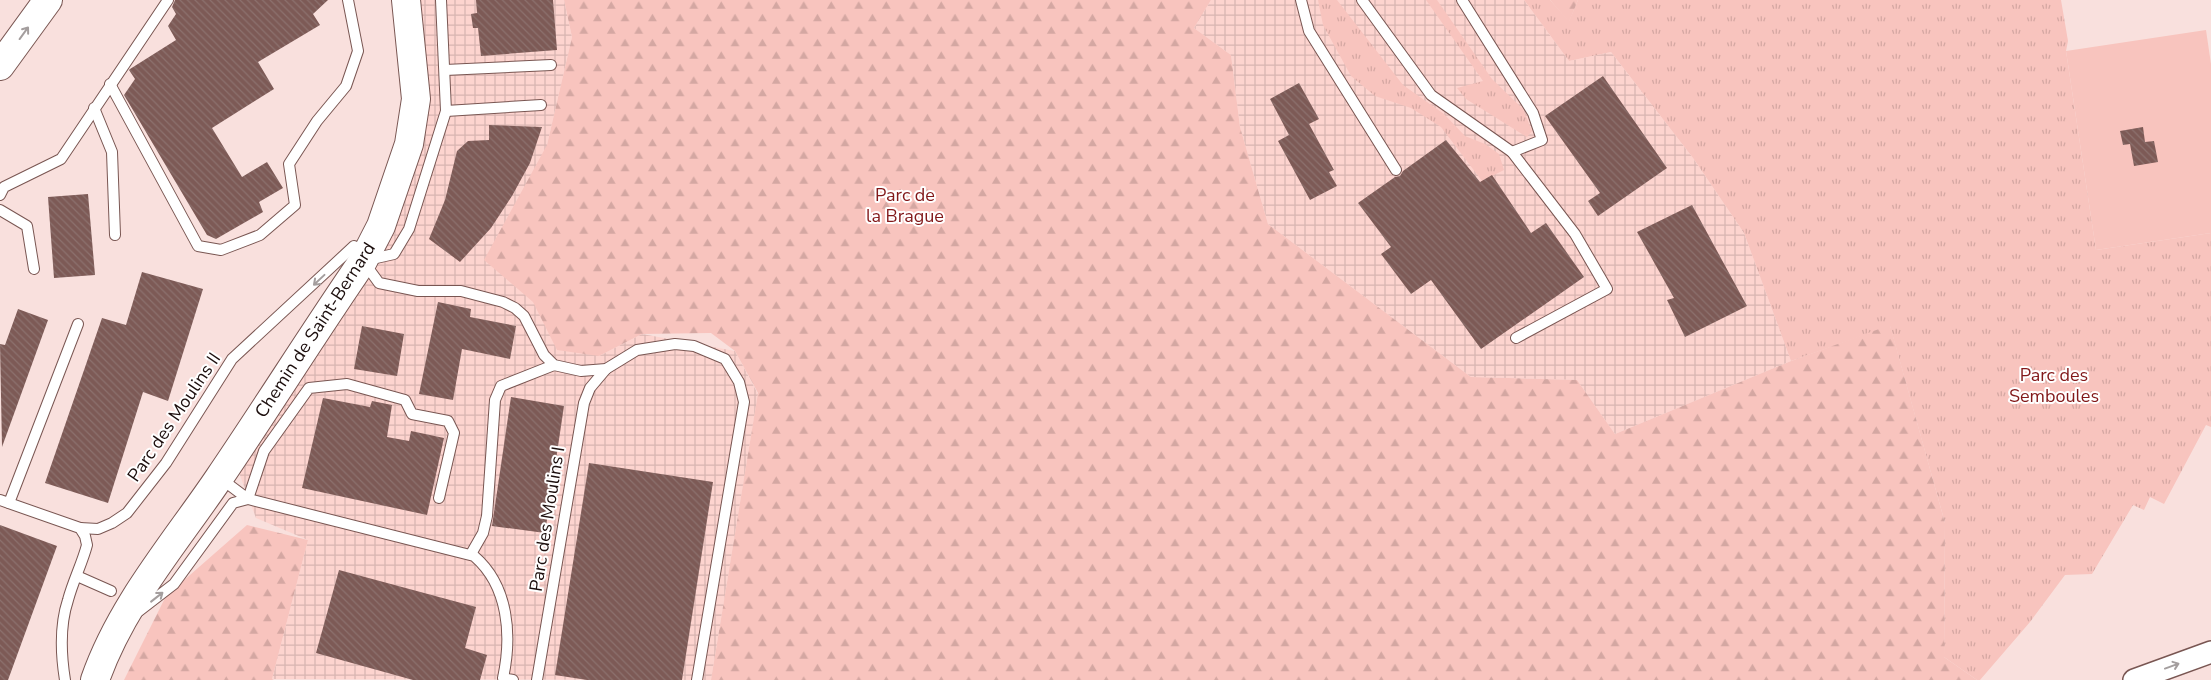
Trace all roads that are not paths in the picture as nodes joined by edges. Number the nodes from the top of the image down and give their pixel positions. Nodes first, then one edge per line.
1 (48, 0) edge
2 (168, 0) edge
3 (348, 0) edge
4 (393, 0) edge
5 (406, 0) edge
6 (442, 0) edge
7 (1301, 0) edge
8 (1362, 0) edge
9 (1462, 0) edge
10 (551, 65) dead end
11 (0, 66) edge
12 (445, 70) junction
13 (110, 84) junction
14 (541, 105) dead end
15 (94, 108) junction
16 (446, 111) junction
17 (1512, 152) junction
18 (1396, 170) dead end
19 (0, 195) edge
20 (0, 210) edge
21 (115, 235) dead end
22 (359, 253) junction
23 (34, 268) dead end
24 (78, 324) dead end
25 (1516, 338) dead end
26 (554, 365) junction
27 (606, 369) junction
28 (217, 465) junction
29 (440, 498) dead end
30 (248, 499) junction
31 (4, 501) edge
32 (80, 528) junction
33 (471, 554) junction
34 (77, 576) junction
35 (123, 595) junction
36 (118, 627) junction
37 (2211, 653) edge
38 (506, 679) edge
39 (65, 680) edge
40 (95, 680) edge
41 (537, 680) edge
42 (697, 680) edge
43 (2134, 680) edge

11 -> 1 main road
2 - 13 lane
3 - 13 lane
4 - 22 main road, Chemin de Saint-Bernard
5 - 22 main road, Chemin de Saint-Bernard
6 - 12 lane
7 - 18 lane
8 - 17 lane
9 - 17 lane
10 - 12 lane
12 - 16 lane
13 - 15 lane
14 - 16 lane
15 - 19 lane
15 - 21 lane
16 - 22 lane
17 - 25 lane
20 - 23 lane
22 - 26 lane
22 - 28 main road, Chemin de Saint-Bernard
22 -> 32 lane, Parc des Moulins II
24 - 31 lane
26 - 27 lane
26 - 33 lane
27 - 41 lane, Parc des Moulins I
27 - 42 lane
28 - 30 lane
28 - 35 main road, Chemin de Saint-Bernard
29 - 30 lane
30 - 33 lane
36 -> 30 lane
31 - 32 lane, Parc des Moulins II
32 - 34 lane
33 - 38 lane, Parc des Moulins I
34 - 35 lane
34 - 39 lane
35 - 36 main road, Chemin de Saint-Bernard
36 - 40 main road, Chemin de Saint-Bernard
43 -> 37 street

